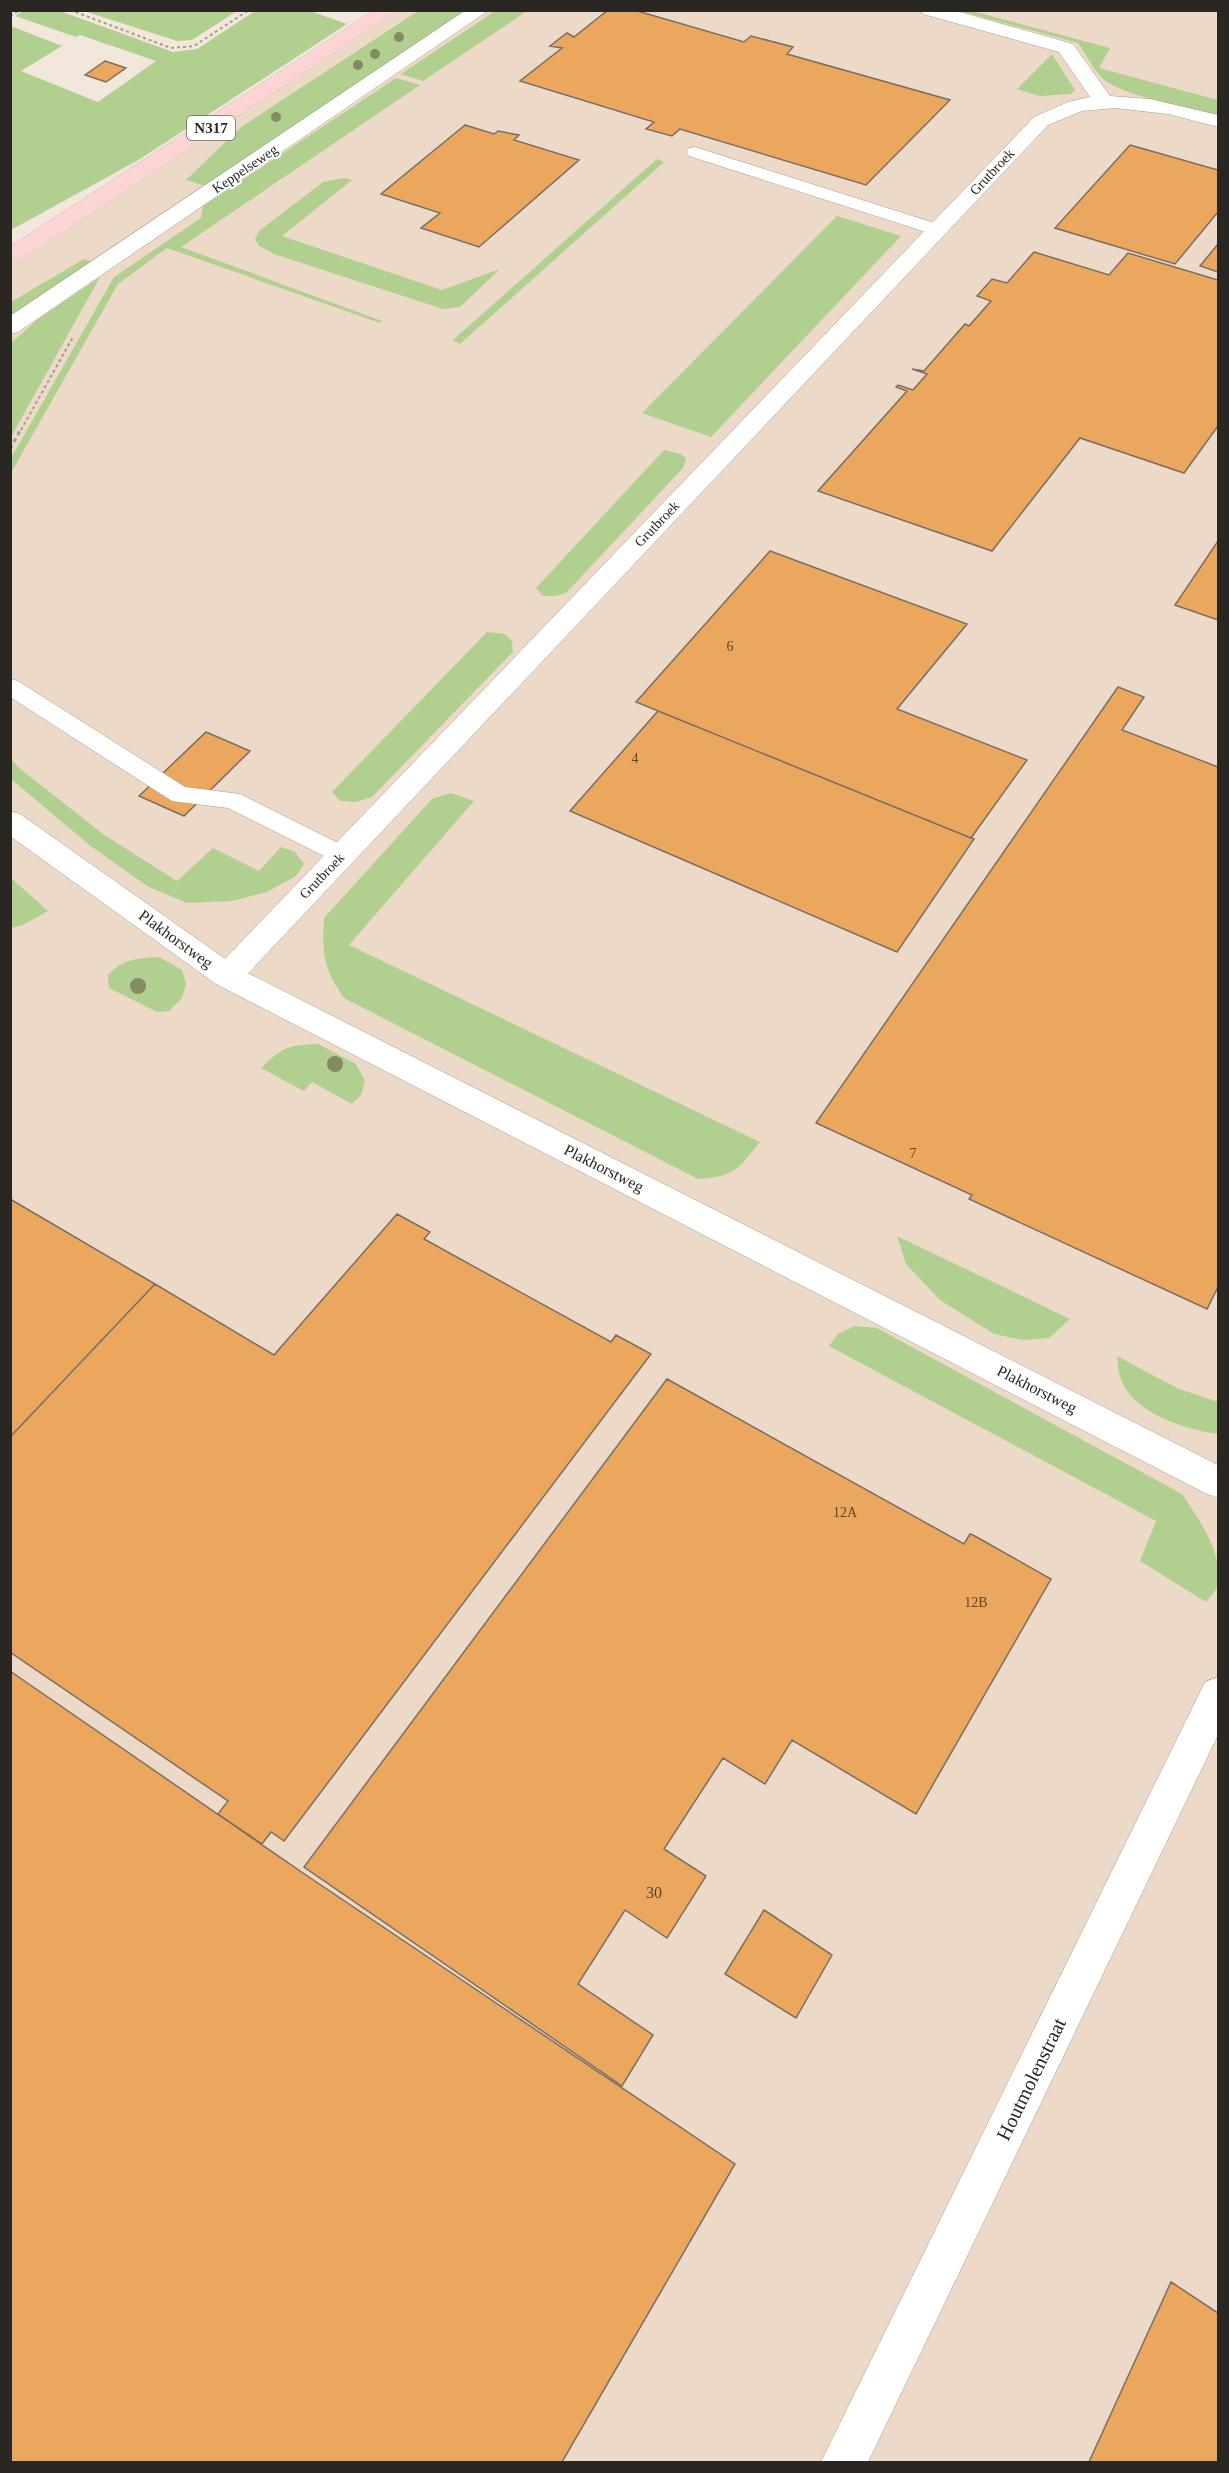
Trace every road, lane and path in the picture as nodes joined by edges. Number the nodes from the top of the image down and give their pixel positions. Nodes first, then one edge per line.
1 (20, 10) edge
2 (70, 10) edge
3 (249, 10) edge
4 (389, 10) edge
5 (480, 10) edge
6 (930, 10) edge
7 (10, 16) edge
8 (1105, 104) junction
9 (1218, 122) edge
10 (695, 152) dead end
11 (938, 230) junction
12 (51, 233) junction
13 (10, 247) edge
14 (10, 257) edge
15 (10, 271) edge
16 (10, 327) edge
17 (75, 335) dead end
18 (10, 449) edge
19 (10, 686) edge
20 (10, 820) edge
21 (342, 855) junction
22 (227, 976) junction
23 (1218, 1482) edge
24 (1218, 1695) edge
25 (844, 2463) edge

1 - 7 path
2 - 3 path
4 - 12 main road, N317
5 - 16 street, Keppelseweg
6 - 8 street
8 - 9 street, Grutbroek
8 - 11 street, Grutbroek
10 - 11 lane
11 - 21 street, Grutbroek
12 - 13 lane
12 - 14 main road, N317
12 - 15 main road, N317
17 - 18 path
19 - 21 lane
20 - 22 street, Plakhorstweg
21 - 22 street, Grutbroek
22 - 23 street, Plakhorstweg
24 - 25 street, Houtmolenstraat

